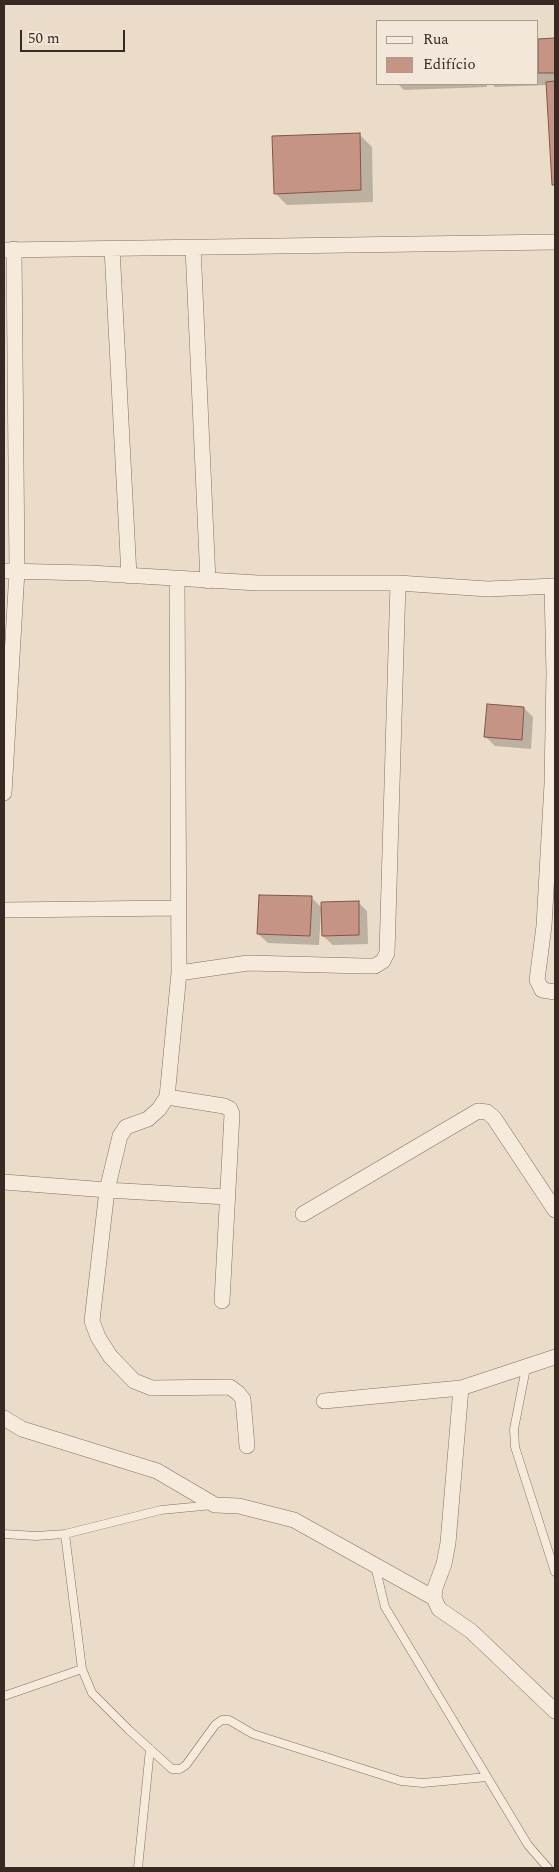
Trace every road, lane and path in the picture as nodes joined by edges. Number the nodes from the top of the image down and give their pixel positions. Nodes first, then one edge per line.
1 (555, 242) edge
2 (192, 247) junction
3 (112, 248) junction
4 (9, 250) edge
5 (10, 571) edge
6 (129, 576) junction
7 (178, 580) junction
8 (208, 581) junction
9 (398, 583) junction
10 (554, 586) edge
11 (4, 793) edge
12 (179, 908) junction
13 (4, 910) edge
14 (180, 973) junction
15 (555, 992) edge
16 (167, 1097) junction
17 (4, 1182) edge
18 (107, 1190) junction
19 (227, 1196) junction
20 (555, 1210) edge
21 (303, 1214) dead end
22 (222, 1301) dead end
23 (555, 1357) edge
24 (526, 1368) junction
25 (461, 1388) junction
26 (324, 1401) dead end
27 (4, 1418) edge
28 (247, 1446) dead end
29 (215, 1505) junction
30 (4, 1534) edge
31 (65, 1534) junction
32 (375, 1565) junction
33 (555, 1572) edge
34 (434, 1598) junction
35 (82, 1669) junction
36 (4, 1696) edge
37 (555, 1711) edge
38 (150, 1749) junction
39 (487, 1777) junction
40 (138, 1868) edge
41 (548, 1868) edge

1 - 2 street
2 - 3 street
2 - 8 street
3 - 4 street
3 - 6 street
4 - 5 street
5 - 6 street
5 - 11 street
6 - 7 street
7 - 8 street
7 - 12 street
8 - 9 street
9 - 10 street
9 - 14 street
10 - 15 street
12 - 13 street
12 - 14 street
14 - 16 street
16 - 18 street
16 - 19 street
17 - 18 street
18 - 19 street
18 - 28 street
19 - 22 street
20 - 21 street
23 - 24 street
24 - 25 street
24 - 33 lane
25 - 26 street
25 - 34 street
27 - 29 street
29 - 31 lane
29 - 32 street
30 - 31 lane
31 - 35 lane
32 - 34 street
32 - 39 lane
34 - 37 street
35 - 36 lane
35 - 38 lane
38 - 39 lane
38 - 40 lane
39 - 41 lane

